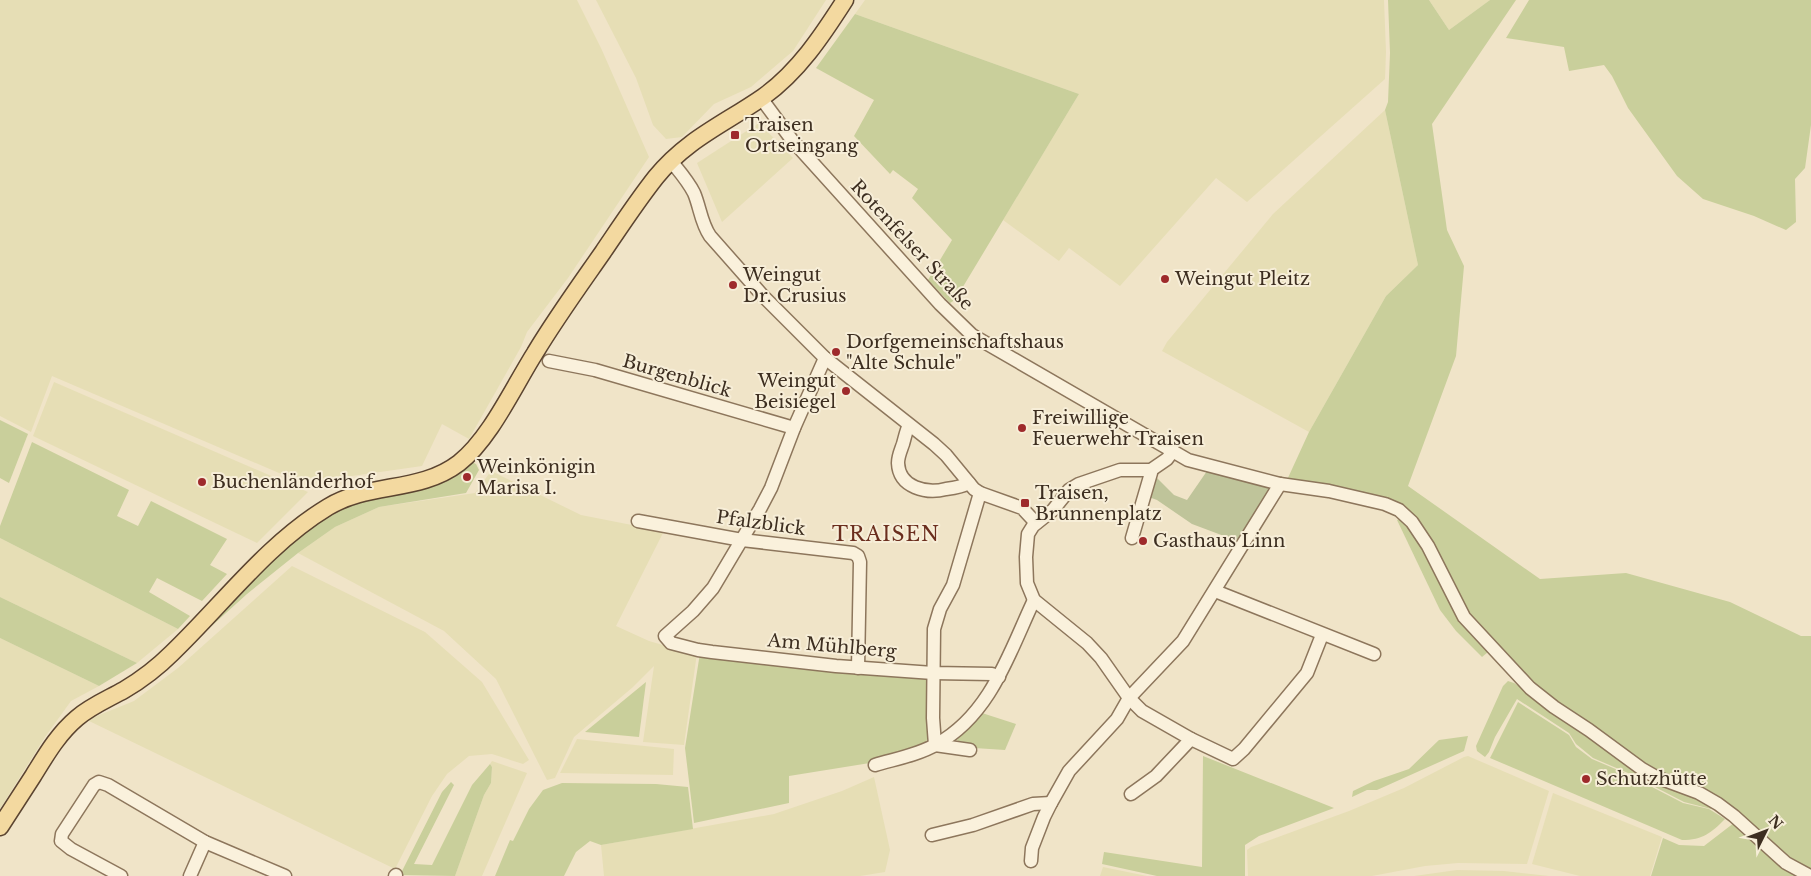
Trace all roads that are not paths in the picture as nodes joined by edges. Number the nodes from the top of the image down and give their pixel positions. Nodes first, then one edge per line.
1 (845, 0) edge
2 (761, 98) junction
3 (671, 161) junction
4 (825, 358) junction
5 (549, 361) dead end
6 (909, 425) junction
7 (794, 428) junction
8 (1173, 451) junction
9 (1151, 470) junction
10 (969, 483) junction
11 (1280, 484) junction
12 (980, 493) junction
13 (638, 520) dead end
14 (1036, 523) junction
15 (1132, 538) dead end
16 (742, 540) junction
17 (1215, 590) junction
18 (1034, 600) junction
19 (1322, 635) junction
20 (1374, 654) dead end
21 (858, 668) junction
22 (933, 673) junction
23 (999, 677) junction
24 (1129, 698) junction
25 (1191, 739) junction
26 (935, 745) junction
27 (970, 750) dead end
28 (875, 765) dead end
29 (1131, 794) dead end
30 (1050, 802) junction
31 (0, 827) edge
32 (932, 835) dead end
33 (205, 842) junction
34 (1031, 861) dead end
35 (121, 876) edge
36 (190, 876) edge
37 (285, 876) edge
38 (1810, 876) edge

1 - 2 main road
2 - 3 main road
2 - 8 street, Rotenfelser Straße
3 - 4 street
3 - 31 main road
4 - 6 street
4 - 7 street
5 - 7 street, Burgenblick
6 - 10 street
6 - 10 street
7 - 16 street
8 - 9 street
8 - 11 street, Rotenfelser Straße
9 - 14 street
9 - 15 street
10 - 12 street
11 - 17 street
11 - 38 street, Rotenfelser Straße
12 - 14 street
12 - 22 street
13 - 16 street, Pfalzblick
14 - 18 street
16 - 21 street, Pfalzblick
16 - 21 street, Am Mühlberg
17 - 19 street
17 - 24 street
18 - 23 street
18 - 24 street
19 - 20 street
19 - 25 street
21 - 22 street, Am Mühlberg
22 - 23 street, Am Mühlberg
22 - 26 street
23 - 26 street
24 - 25 street
24 - 30 street
25 - 29 street
26 - 27 street
26 - 28 street
30 - 32 street
30 - 34 street
33 - 35 street
33 - 36 street
33 - 37 street

